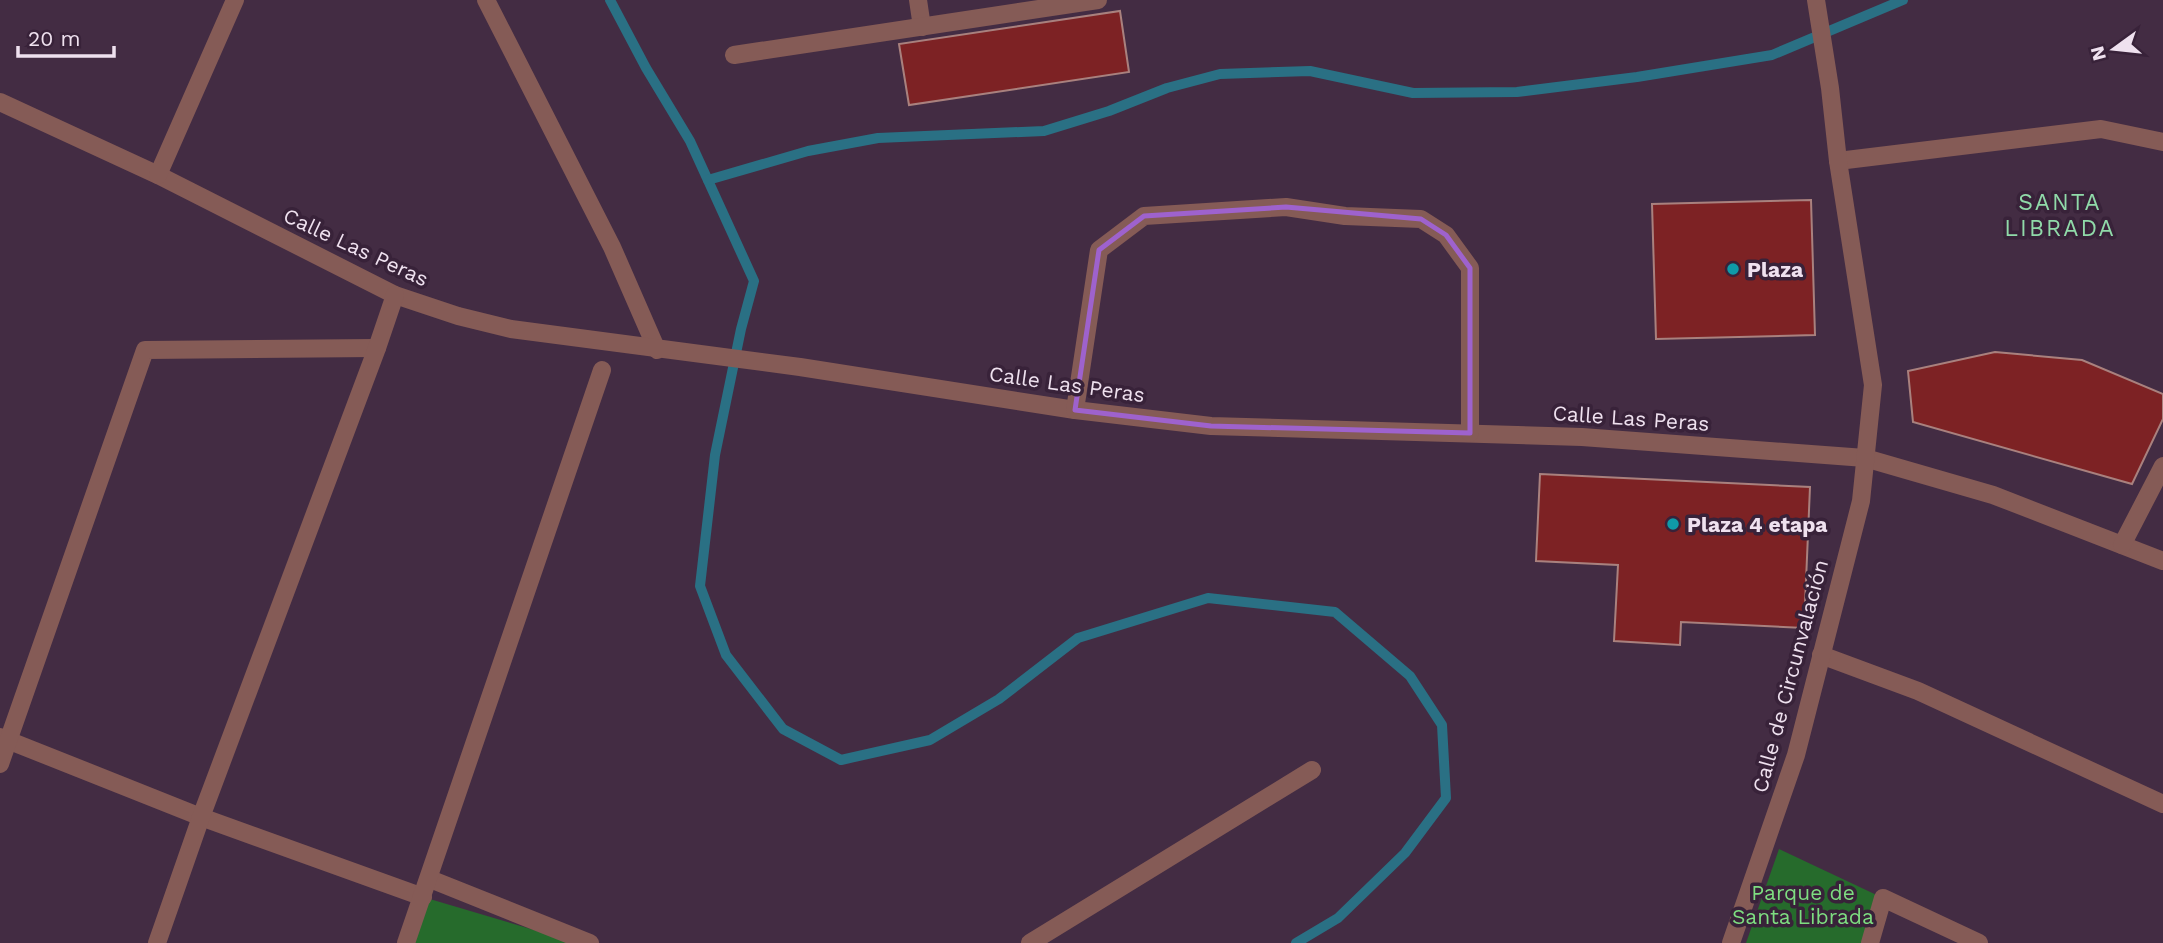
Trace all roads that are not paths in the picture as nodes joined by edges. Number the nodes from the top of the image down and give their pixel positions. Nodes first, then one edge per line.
1 (235, 0) edge
2 (486, 0) edge
3 (918, 0) edge
4 (1098, 0) edge
5 (1816, 0) edge
6 (922, 26) junction
7 (734, 55) dead end
8 (0, 102) edge
9 (2163, 142) edge
10 (1838, 161) junction
11 (158, 175) junction
12 (394, 296) junction
13 (377, 348) junction
14 (657, 349) junction
15 (602, 370) dead end
16 (1075, 410) junction
17 (1470, 433) junction
18 (1865, 458) junction
19 (2163, 466) edge
20 (2122, 545) junction
21 (2163, 561) edge
22 (1821, 655) junction
23 (5, 739) edge
24 (0, 764) edge
25 (1312, 770) dead end
26 (2163, 804) edge
27 (201, 817) junction
28 (430, 879) junction
29 (423, 897) junction
30 (157, 943) edge
31 (406, 943) edge
32 (590, 943) edge
33 (1030, 943) edge
34 (1731, 943) edge
35 (1870, 943) edge
36 (1979, 943) edge

1 - 11 street
2 - 14 street
3 - 6 street
4 - 6 street
5 - 10 street, Calle de Circunvalación
6 - 7 street
8 - 11 street, Calle Las Peras
9 - 10 street
10 - 18 street, Calle de Circunvalación
11 - 12 street, Calle Las Peras
12 - 13 street
12 - 14 street, Calle Las Peras
13 - 23 street
13 - 27 street
14 - 16 street, Calle Las Peras
15 - 28 street
16 - 17 street, Calle Las Peras
16 - 17 street
17 - 18 street, Calle Las Peras
18 - 20 street, Calle Las Peras
18 - 22 street, Calle de Circunvalación
19 - 20 street
20 - 21 street, Calle Las Peras
22 - 26 street
22 - 34 street, Calle de Circunvalación
23 - 24 street
23 - 27 street
25 - 33 street
27 - 29 street
27 - 30 street
28 - 29 street
28 - 32 street
29 - 31 street
35 - 36 street

